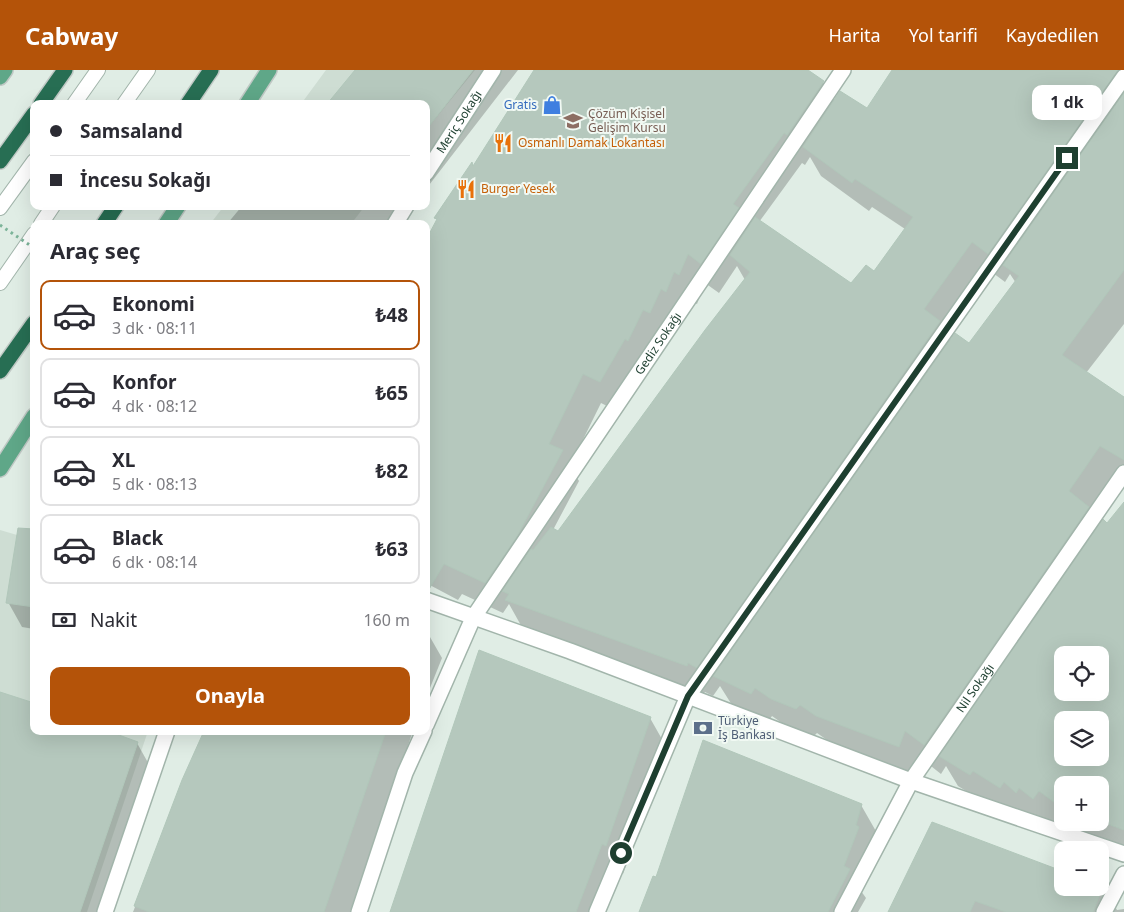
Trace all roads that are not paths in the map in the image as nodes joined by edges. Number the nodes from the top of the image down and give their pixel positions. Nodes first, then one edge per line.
1 (5, 70) edge
2 (65, 70) edge
3 (98, 70) edge
4 (148, 70) edge
5 (211, 70) edge
6 (269, 70) edge
7 (493, 70) edge
8 (844, 70) edge
9 (0, 77) edge
10 (1124, 77) edge
11 (44, 100) edge
12 (77, 100) edge
13 (127, 100) edge
14 (191, 100) edge
15 (250, 100) edge
16 (30, 120) edge
17 (0, 162) edge
18 (30, 167) edge
19 (430, 167) edge
20 (0, 208) edge
21 (30, 240) edge
22 (0, 283) edge
23 (30, 329) edge
24 (0, 371) edge
25 (30, 422) edge
26 (0, 469) edge
27 (1124, 473) edge
28 (430, 602) edge
29 (473, 618) junction
30 (688, 696) junction
31 (430, 716) edge
32 (166, 735) edge
33 (422, 735) edge
34 (911, 781) junction
35 (1124, 854) edge
36 (1124, 874) edge
37 (105, 912) edge
38 (359, 912) edge
39 (597, 912) edge
40 (842, 912) edge
41 (1104, 912) edge

1 - 9 main road
2 - 11 highway
3 - 12 lane
4 - 13 lane
5 - 14 highway
6 - 15 main road
7 - 19 street, Meriç Sokağı
8 - 29 street, Gediz Sokağı
10 - 30 street
16 - 17 highway
18 - 20 lane
21 - 22 lane
23 - 24 highway
25 - 26 main road
27 - 34 street, Nil Sokağı
28 - 29 street
29 - 30 street
29 - 31 street, Gediz Sokağı
30 - 34 street
30 - 39 street
32 - 37 street
33 - 38 street
34 - 35 street
34 - 40 street, Nil Sokağı
36 - 41 street

